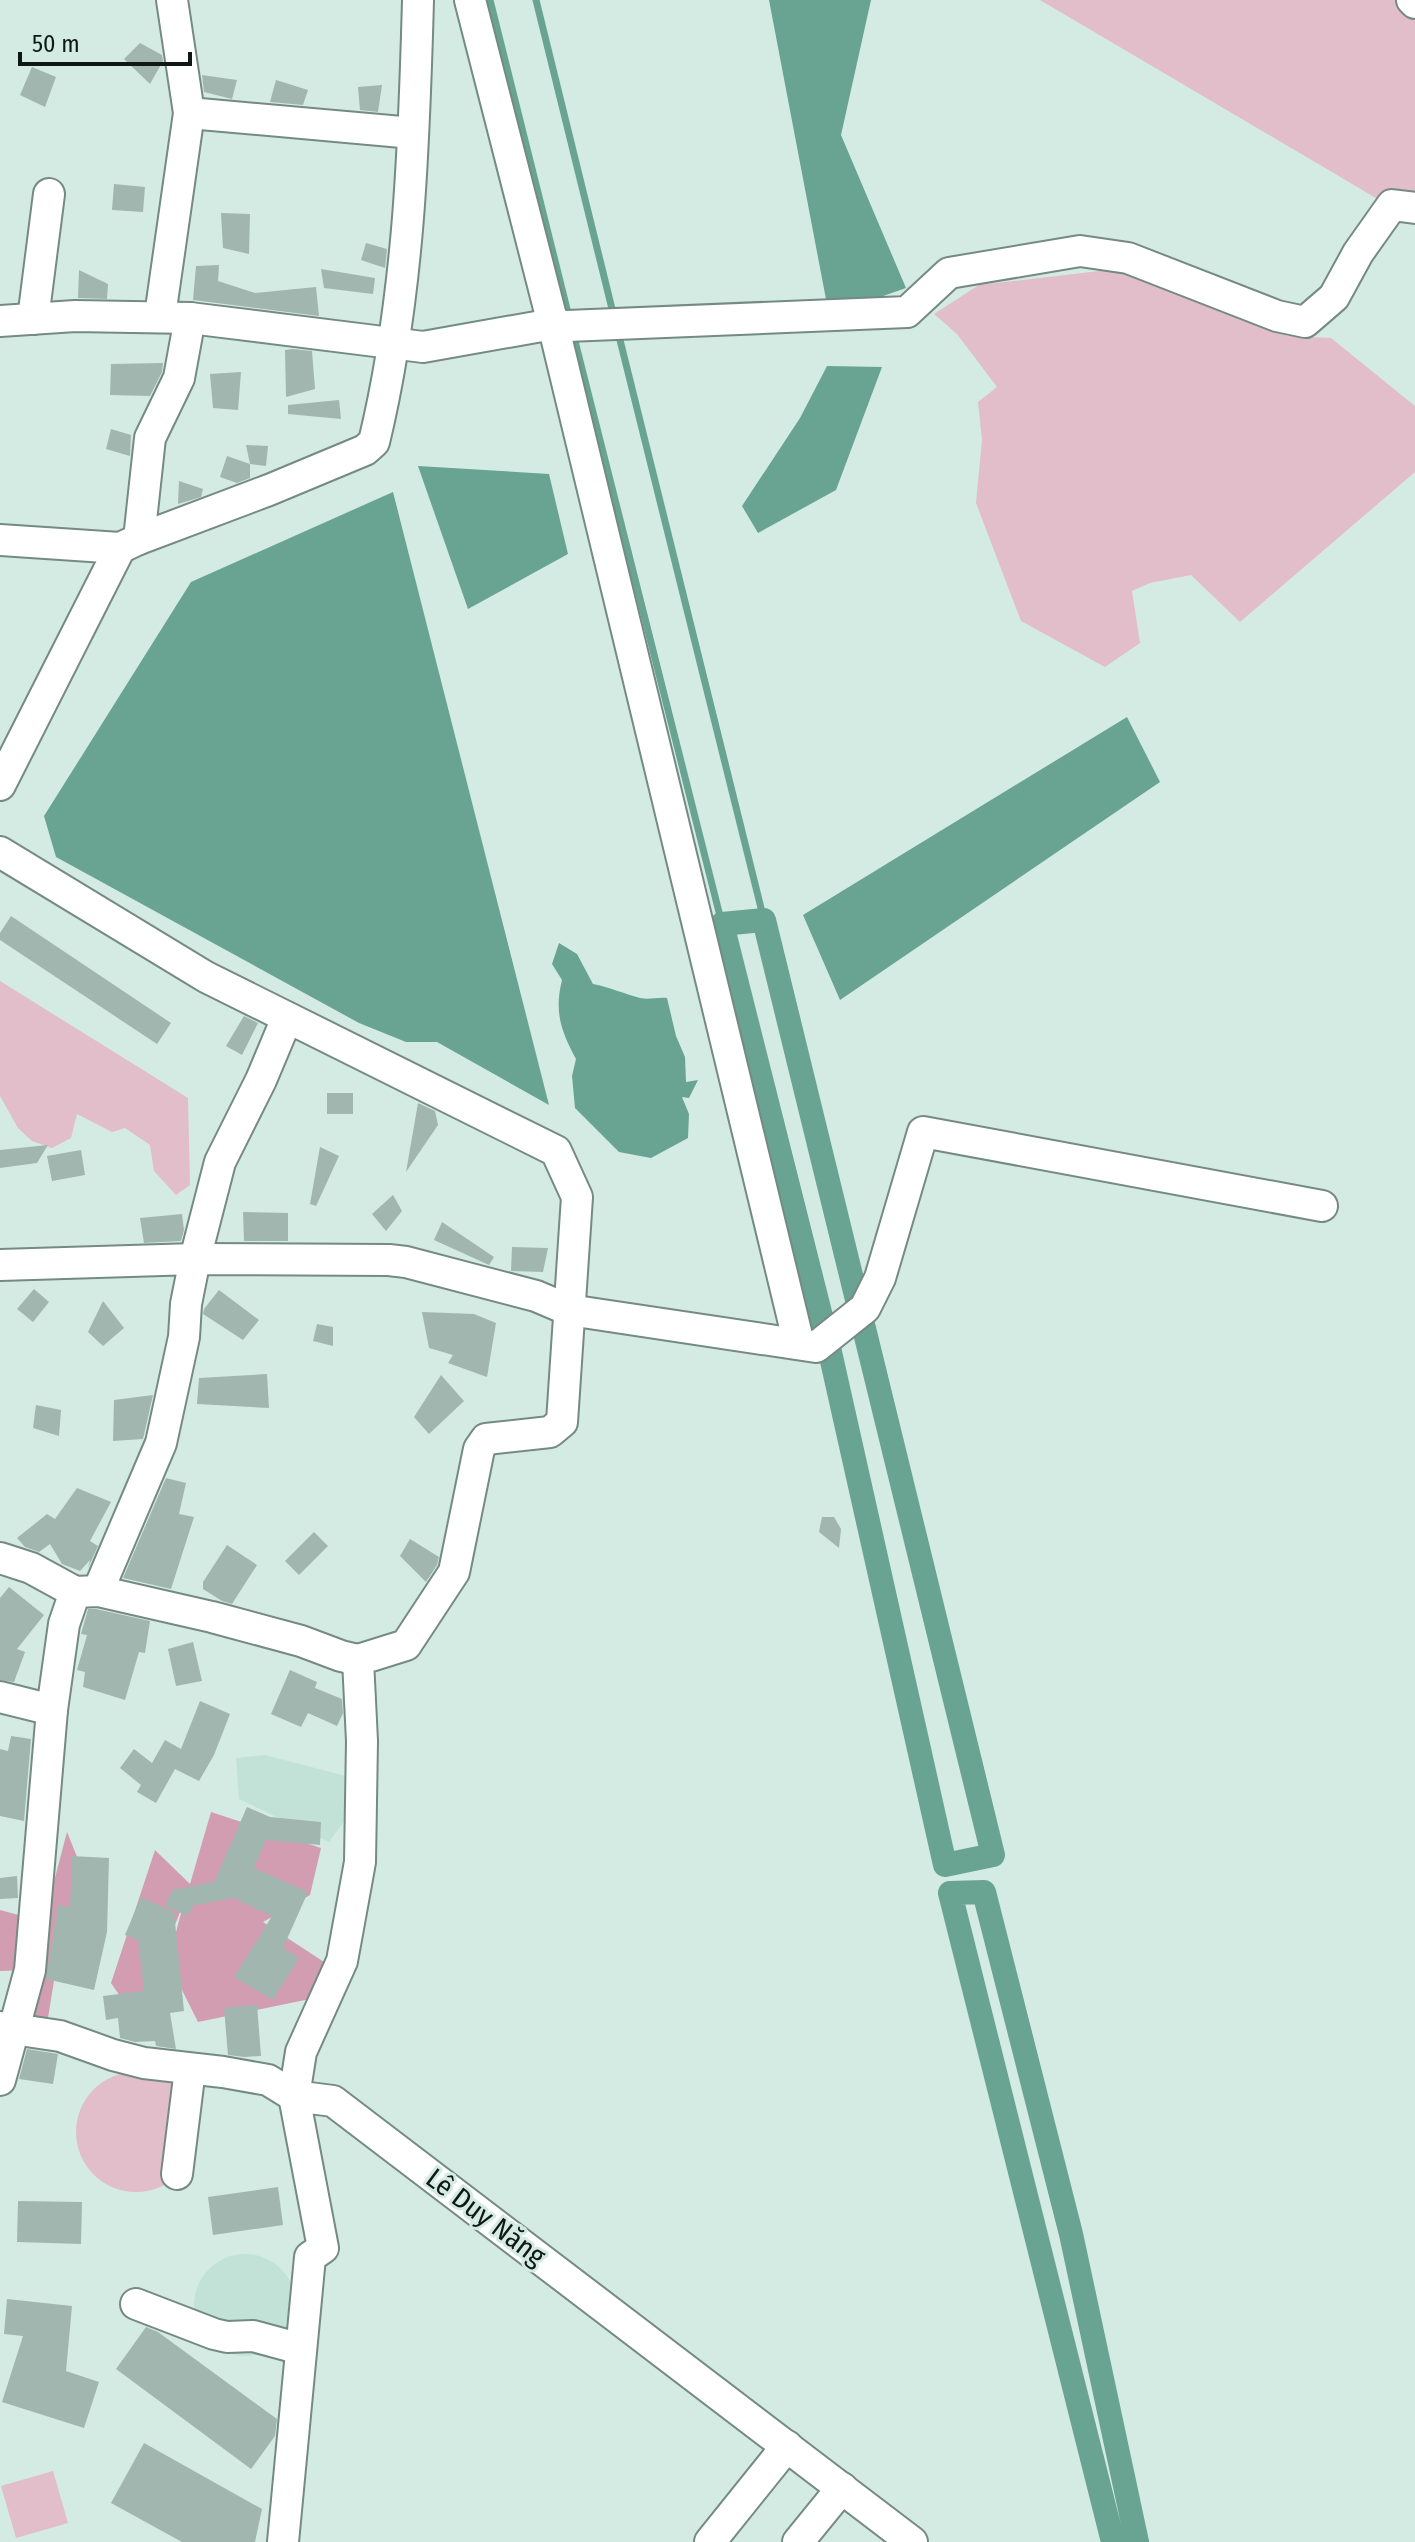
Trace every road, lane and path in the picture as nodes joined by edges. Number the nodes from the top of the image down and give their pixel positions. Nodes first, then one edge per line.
1 (172, 0) edge
2 (418, 0) edge
3 (470, 0) edge
4 (189, 113) junction
5 (413, 133) junction
6 (49, 194) dead end
7 (1415, 208) edge
8 (160, 316) junction
9 (190, 318) junction
10 (33, 319) junction
11 (0, 321) edge
12 (560, 325) junction
13 (393, 343) junction
14 (0, 540) edge
15 (130, 543) junction
16 (0, 785) edge
17 (0, 852) edge
18 (287, 1018) junction
19 (1322, 1206) dead end
20 (195, 1259) junction
21 (0, 1265) edge
22 (569, 1310) junction
23 (808, 1346) junction
24 (0, 1558) edge
25 (86, 1592) junction
26 (358, 1660) junction
27 (0, 1697) edge
28 (52, 1710) junction
29 (7, 2028) edge
30 (190, 2069) junction
31 (0, 2080) edge
32 (294, 2096) junction
33 (177, 2174) dead end
34 (136, 2304) dead end
35 (301, 2349) junction
36 (787, 2446) junction
37 (842, 2488) junction
38 (283, 2542) edge
39 (710, 2542) edge
40 (798, 2542) edge
41 (912, 2542) edge

1 - 4 street
2 - 5 street
3 - 12 street
4 - 5 street
4 - 8 street
5 - 13 street
6 - 10 street
7 - 12 street
8 - 9 street
8 - 10 street
9 - 13 street
9 - 15 street
10 - 11 street
12 - 13 street
12 - 23 street
13 - 15 street
14 - 15 street
15 - 16 street
17 - 18 street
18 - 20 street
18 - 22 street
19 - 23 street
20 - 21 street
20 - 22 street
20 - 25 street
22 - 23 street
22 - 26 street
24 - 25 street
25 - 26 street
25 - 28 street
26 - 32 street
27 - 28 street
28 - 29 street
29 - 30 street, Lê Duy Năng
29 - 31 street
30 - 32 street, Lê Duy Năng
30 - 33 street
32 - 35 street
32 - 36 street, Lê Duy Năng
34 - 35 street
35 - 38 street
36 - 37 street, Lê Duy Năng
36 - 39 street
37 - 40 street
37 - 41 street, Lê Duy Năng

